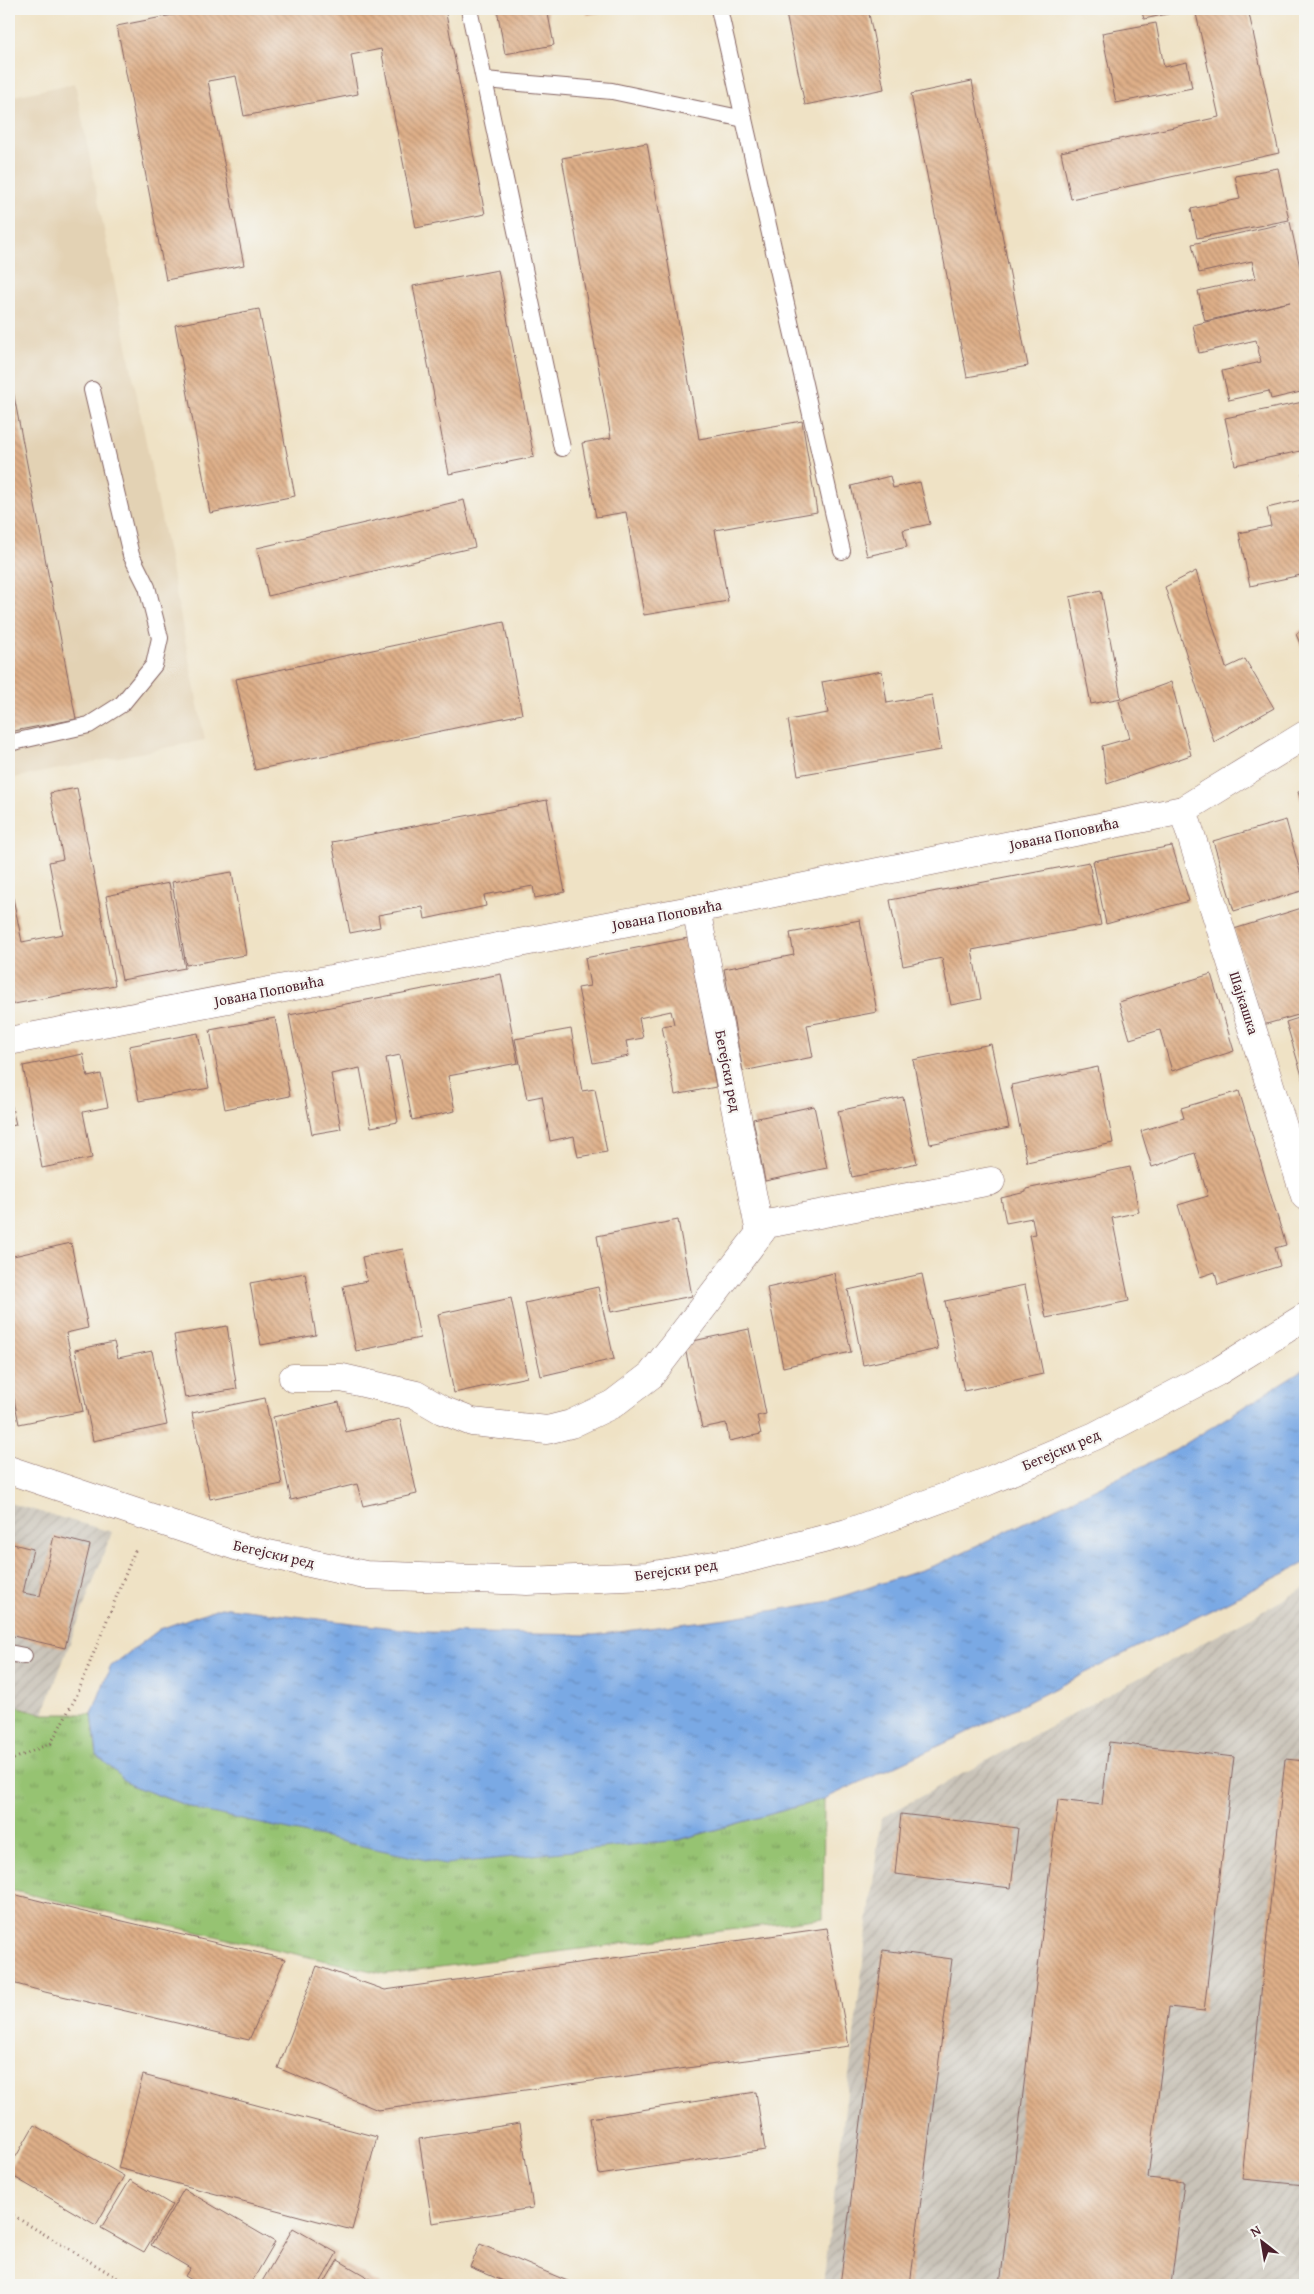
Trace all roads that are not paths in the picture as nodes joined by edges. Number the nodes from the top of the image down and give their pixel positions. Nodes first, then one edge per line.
1 (469, 9) edge
2 (719, 9) edge
3 (485, 80) junction
4 (744, 119) junction
5 (92, 390) dead end
6 (562, 448) dead end
7 (842, 551) dead end
8 (1305, 736) edge
9 (9, 743) edge
10 (1183, 810) junction
11 (696, 909) junction
12 (9, 1041) edge
13 (991, 1181) dead end
14 (1305, 1196) edge
15 (760, 1233) junction
16 (1305, 1317) edge
17 (293, 1378) dead end
18 (9, 1470) edge

1 - 3 lane
2 - 4 lane
3 - 4 lane
3 - 6 lane
4 - 7 lane
5 - 9 lane
8 - 10 street, Јована Поповића
10 - 11 street, Јована Поповића
10 - 14 street, Шајкашка
11 - 12 street, Јована Поповића
11 - 15 street, Бегејски ред
13 - 15 street
15 - 17 street
16 - 18 street, Бегејски ред

